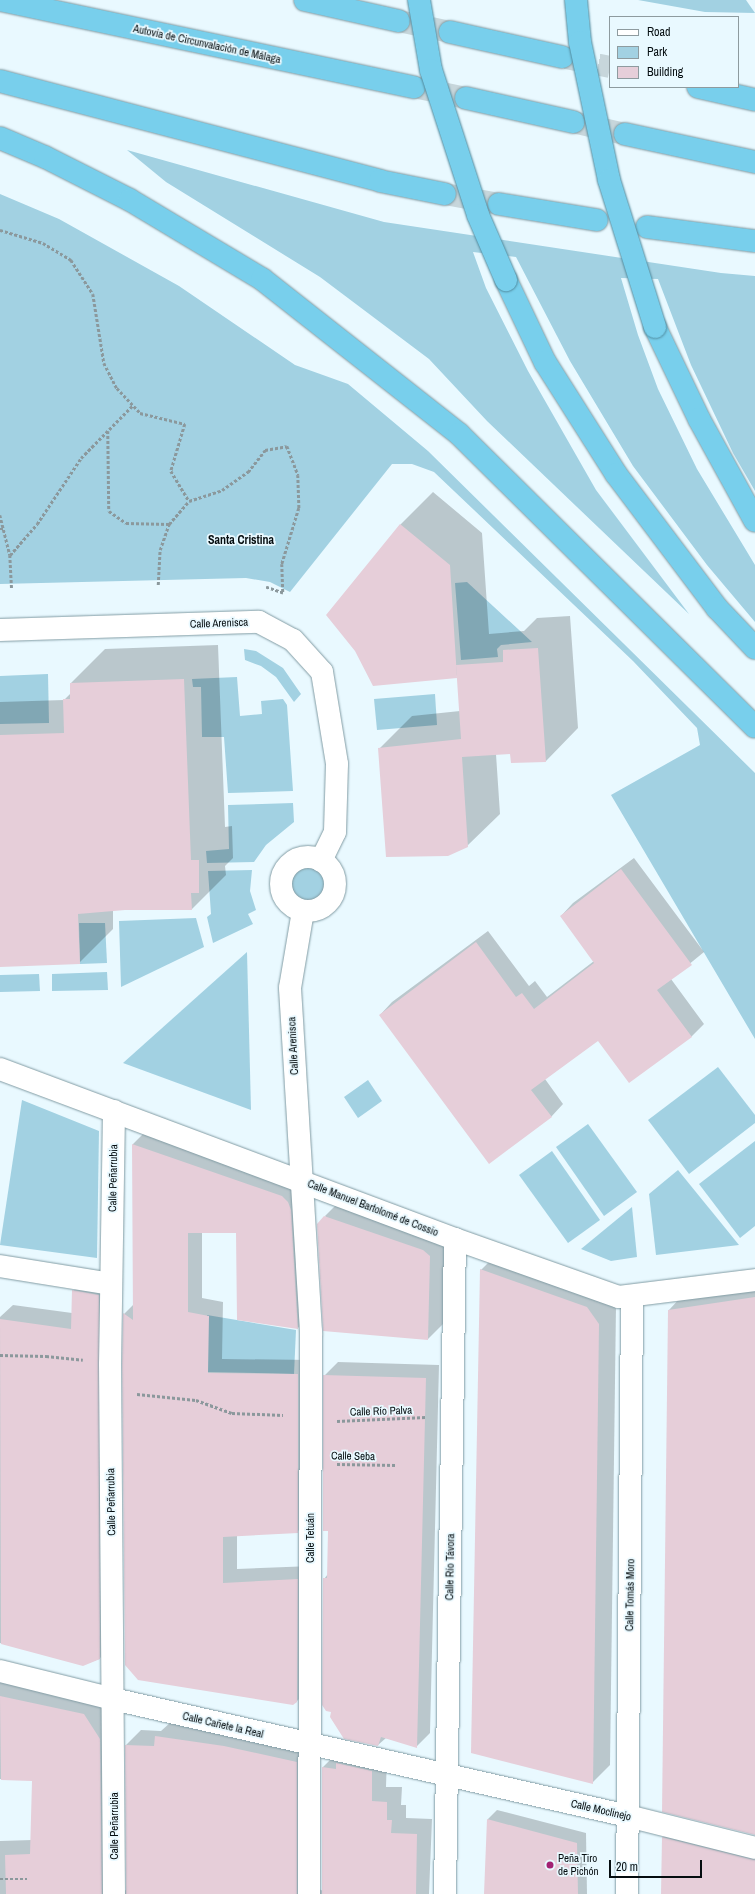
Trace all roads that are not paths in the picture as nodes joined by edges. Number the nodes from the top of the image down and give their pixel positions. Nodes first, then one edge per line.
1 (0, 0) edge
2 (305, 0) edge
3 (419, 0) edge
4 (576, 0) edge
5 (399, 21) tunnel mouth
6 (450, 32) tunnel mouth
7 (562, 57) tunnel mouth
8 (0, 81) edge
9 (414, 87) tunnel mouth
10 (702, 88) edge
11 (466, 98) tunnel mouth
12 (755, 100) edge
13 (573, 122) tunnel mouth
14 (625, 134) tunnel mouth
15 (0, 138) edge
16 (755, 162) edge
17 (445, 194) tunnel mouth
18 (499, 204) tunnel mouth
19 (597, 220) dead end
20 (647, 227) dead end
21 (755, 241) edge
22 (755, 522) edge
23 (0, 630) edge
24 (755, 648) edge
25 (755, 727) edge
26 (321, 861) junction
27 (303, 911) junction
28 (0, 1069) edge
29 (114, 1111) junction
30 (304, 1182) junction
31 (455, 1239) junction
32 (0, 1266) edge
33 (755, 1280) edge
34 (111, 1284) junction
35 (632, 1296) junction
36 (0, 1671) edge
37 (113, 1700) junction
38 (308, 1744) junction
39 (447, 1775) junction
40 (628, 1816) junction
41 (755, 1848) edge
42 (114, 1894) edge
43 (309, 1894) edge
44 (445, 1894) edge
45 (626, 1894) edge

1 - 9 highway, Autovía de Circunvalación de Málaga
2 - 5 highway
3 - 24 highway, bridge
4 - 22 highway, bridge
6 - 7 highway
8 - 17 highway
10 - 12 highway
11 - 13 highway
14 - 16 highway
15 - 25 highway
18 - 19 highway
20 - 21 highway
23 - 26 street, Calle Arenisca
26 - 27 street
26 - 27 street
27 - 30 street, Calle Arenisca
28 - 29 street, Calle Manuel Bartolomé de Cossio
29 - 30 street, Calle Manuel Bartolomé de Cossio
29 - 34 street, Calle Peñarrubia
30 - 31 street, Calle Manuel Bartolomé de Cossio
30 - 38 street, Calle Tetuán
31 - 35 street, Calle Manuel Bartolomé de Cossio
31 - 39 street, Calle Río Távora
32 - 34 street
33 - 35 street, Calle Manuel Bartolomé de Cossio
34 - 37 street, Calle Peñarrubia
35 - 40 street, Calle Tomás Moro
36 - 37 street, Calle Cañete la Real
37 - 38 street, Calle Cañete la Real
37 - 42 street, Calle Peñarrubia
38 - 39 street, Calle Cañete la Real
38 - 43 street, Calle Tetuán
39 - 40 street, Calle Moclinejo
39 - 44 street, Calle Río Távora
40 - 41 street, Calle Moclinejo
40 - 45 street, Calle Tomás Moro

